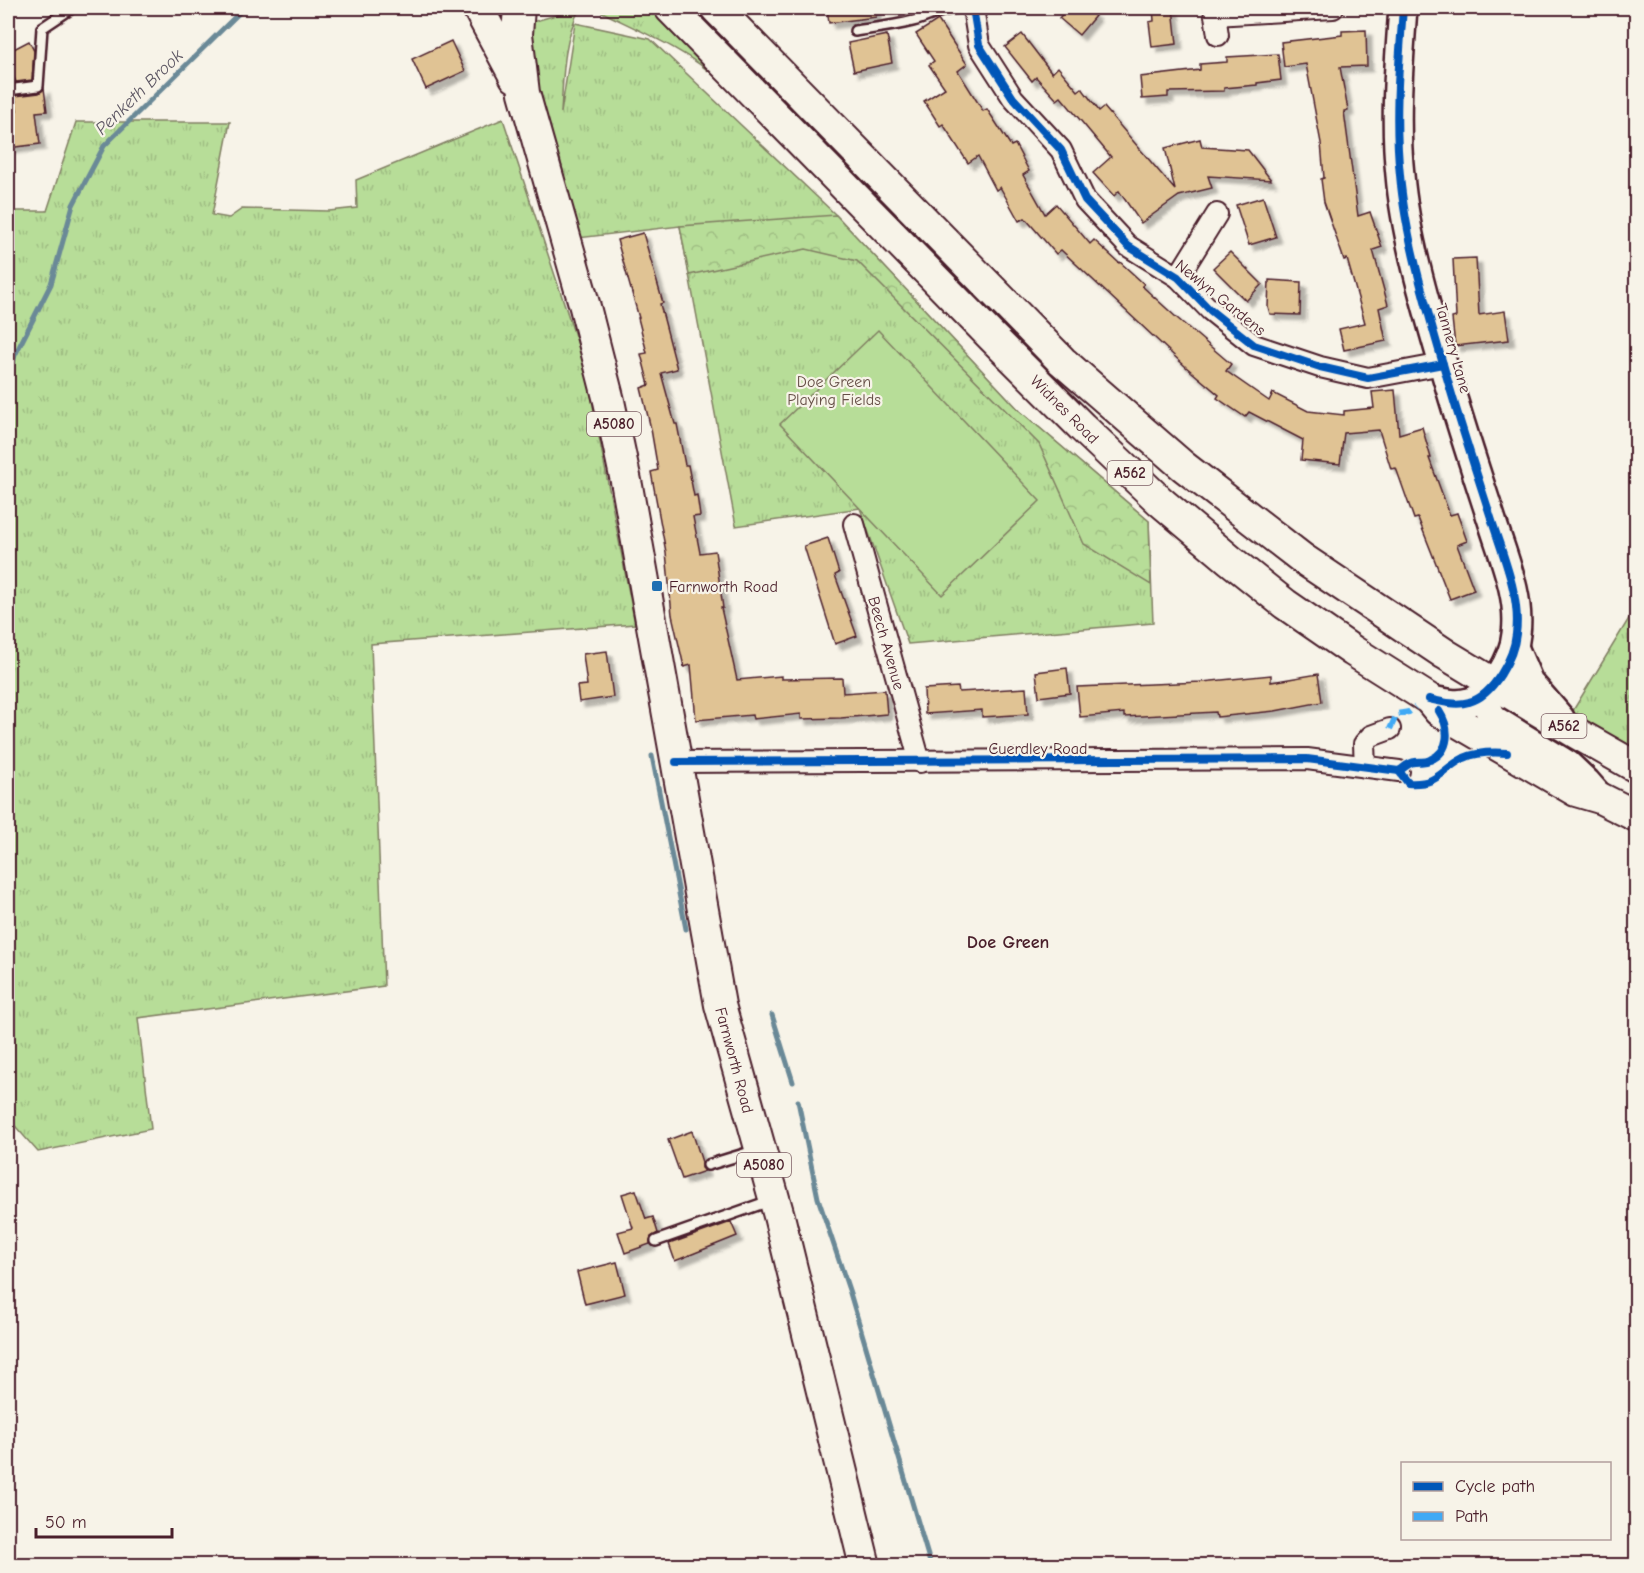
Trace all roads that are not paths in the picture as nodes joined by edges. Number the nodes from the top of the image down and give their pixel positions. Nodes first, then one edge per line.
1 (72, 8) edge
2 (478, 8) edge
3 (519, 8) edge
4 (670, 8) edge
5 (716, 8) edge
6 (959, 8) edge
7 (973, 8) edge
8 (1333, 8) edge
9 (1403, 8) edge
10 (1216, 19) edge
11 (855, 31) dead end
12 (8, 90) edge
13 (524, 93) junction
14 (1217, 214) dead end
15 (1178, 277) junction
16 (1443, 364) junction
17 (854, 524) dead end
18 (1514, 647) junction
19 (1493, 684) junction
20 (1429, 699) junction
21 (1390, 729) dead end
22 (1576, 733) junction
23 (676, 762) junction
24 (920, 762) junction
25 (1365, 767) junction
26 (1636, 767) edge
27 (1399, 771) dead end
28 (1600, 798) junction
29 (1636, 816) edge
30 (760, 1150) junction
31 (708, 1165) dead end
32 (774, 1199) junction
33 (656, 1241) dead end
34 (865, 1566) edge

1 - 12 lane
2 - 13 main road, Farnworth Road / A5080
3 - 13 main road, Farnworth Road / A5080
4 - 20 main road, Widnes Road / A562
5 - 19 main road, Widnes Road / A562
6 - 11 lane
7 - 15 street, Newlyn Gardens
8 - 10 street
9 - 16 street, Tannery Lane
13 - 23 main road, Farnworth Road / A5080
14 - 15 street, Newlyn Gardens
15 - 16 street, Newlyn Gardens
16 - 18 street, Tannery Lane
17 - 24 street, Beech Avenue
18 - 19 street, Tannery Lane
18 - 22 street
19 - 20 street
19 - 22 main road, Widnes Road / A562
19 - 28 street
20 - 28 main road, Widnes Road / A562
21 - 25 street
22 - 26 main road, Widnes Road / A562
23 - 24 street, Cuerdley Road
23 - 30 main road, Farnworth Road / A5080
24 - 25 street, Cuerdley Road
25 - 27 street, Cuerdley Road
28 - 29 main road, Widnes Road / A562
30 - 31 lane
30 - 32 main road, Farnworth Road / A5080
32 - 33 lane
32 - 34 main road, Farnworth Road / A5080

